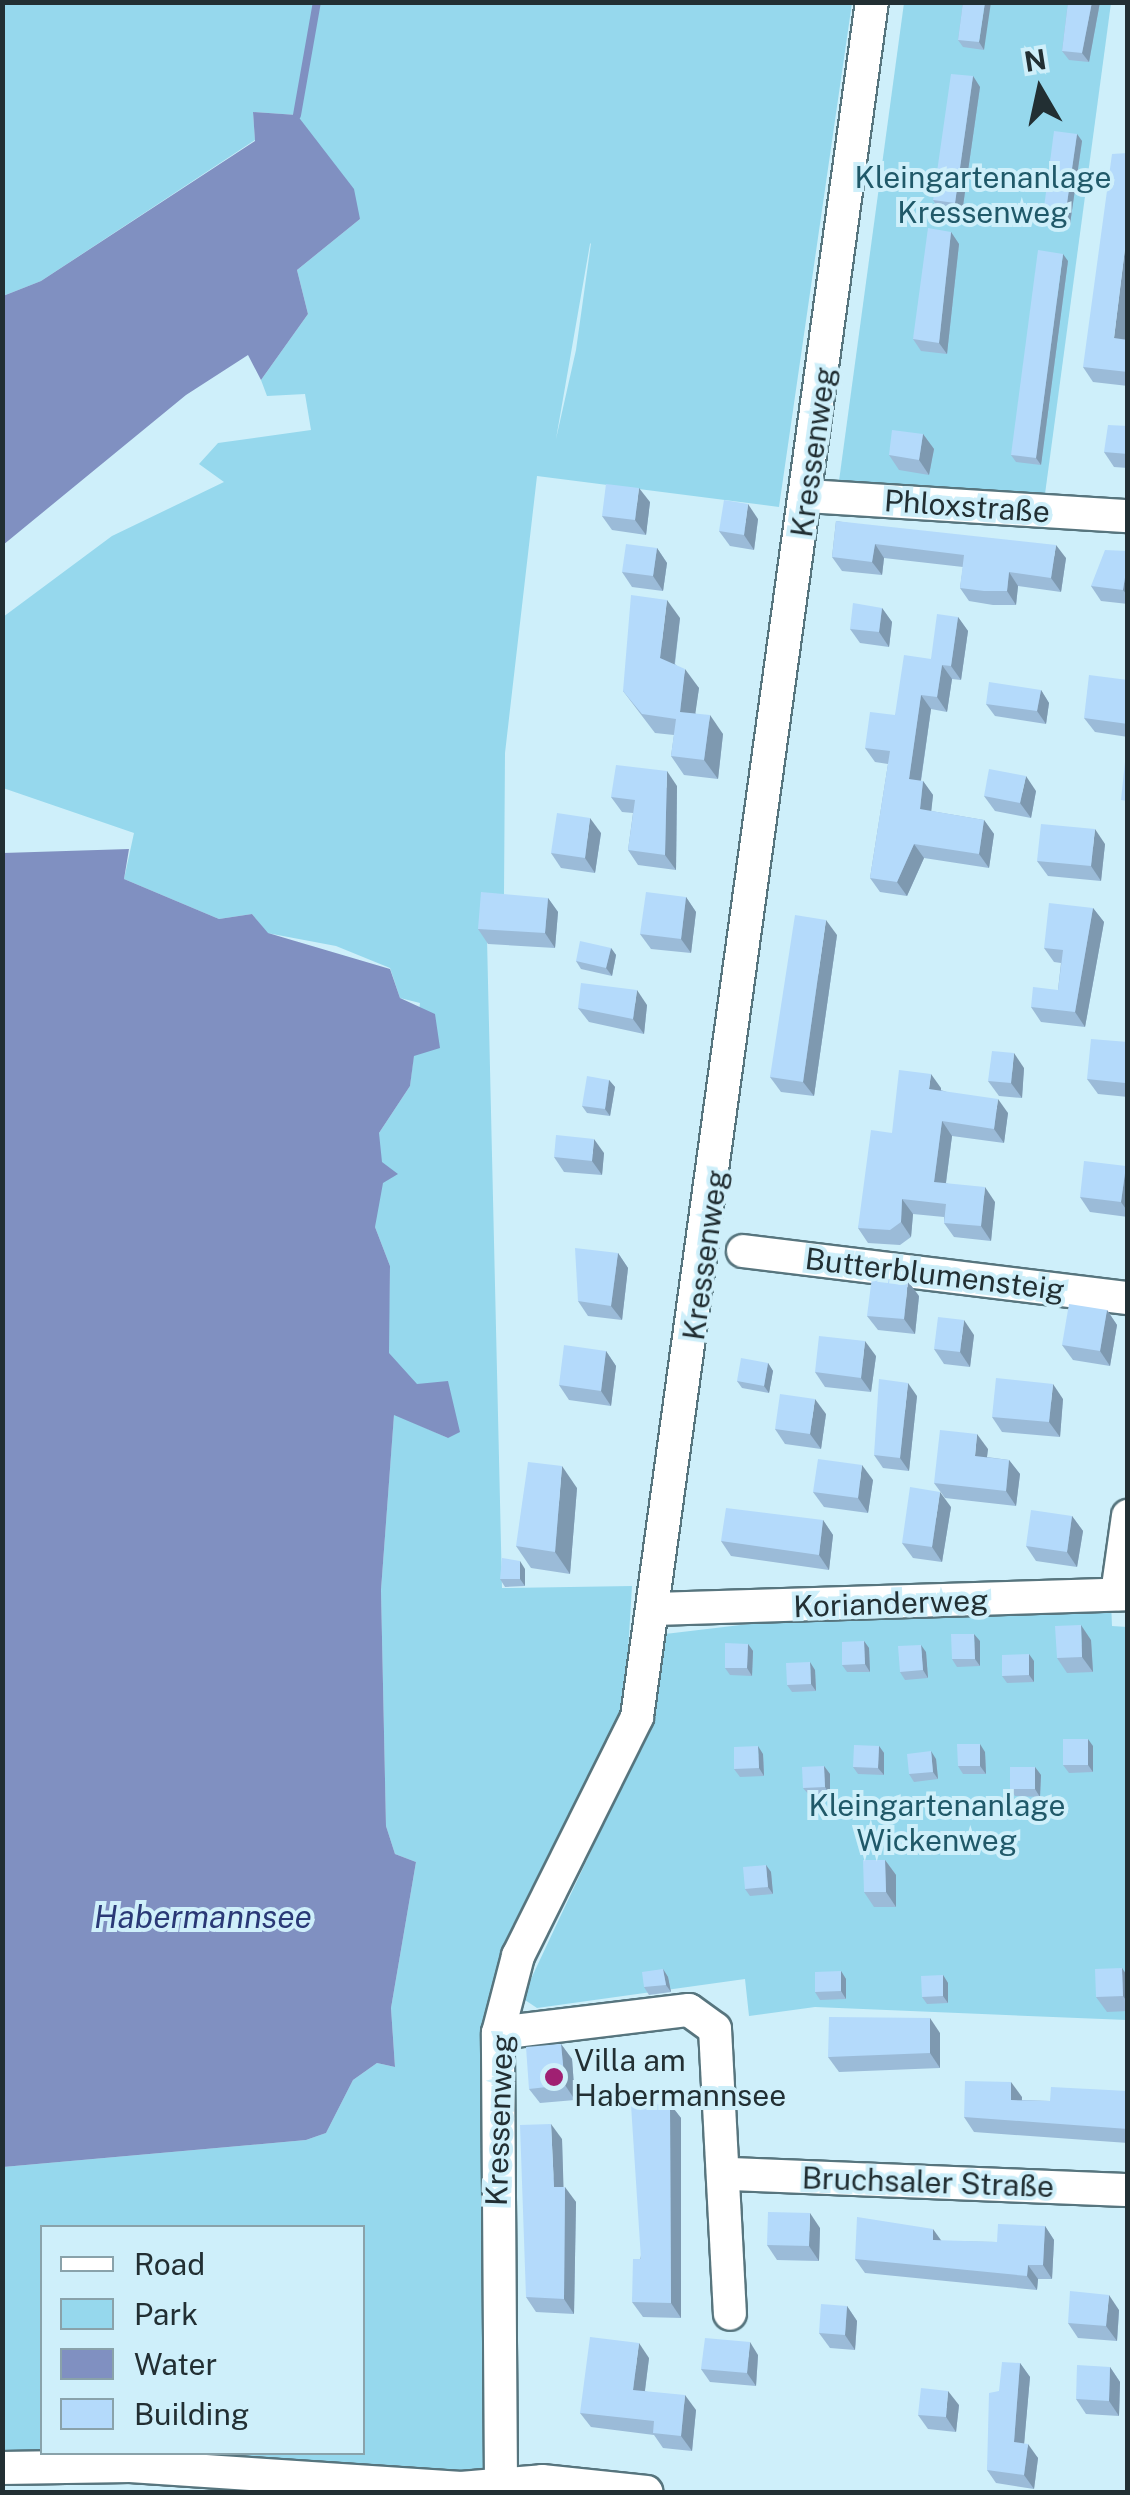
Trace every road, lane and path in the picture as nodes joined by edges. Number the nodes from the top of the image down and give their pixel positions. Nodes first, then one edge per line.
1 (872, 2) edge
2 (808, 496) junction
3 (1128, 516) edge
4 (744, 1251) dead end
5 (1128, 1298) edge
6 (1128, 1516) edge
7 (1122, 1594) edge
8 (655, 1609) junction
9 (498, 2033) junction
10 (729, 2174) junction
11 (1128, 2190) edge
12 (730, 2314) dead end
13 (2, 2468) edge
14 (501, 2483) junction
15 (541, 2487) edge
16 (646, 2492) edge

1 - 2 street, Kressenweg
2 - 3 street, Phloxstraße
2 - 8 street, Kressenweg
4 - 5 street, Butterblumensteig
6 - 7 street
7 - 8 street, Korianderweg
8 - 9 street, Kressenweg
9 - 10 street
9 - 14 street, Kressenweg
10 - 11 street, Bruchsaler Straße
10 - 12 street
13 - 14 street
14 - 15 street
15 - 16 street

